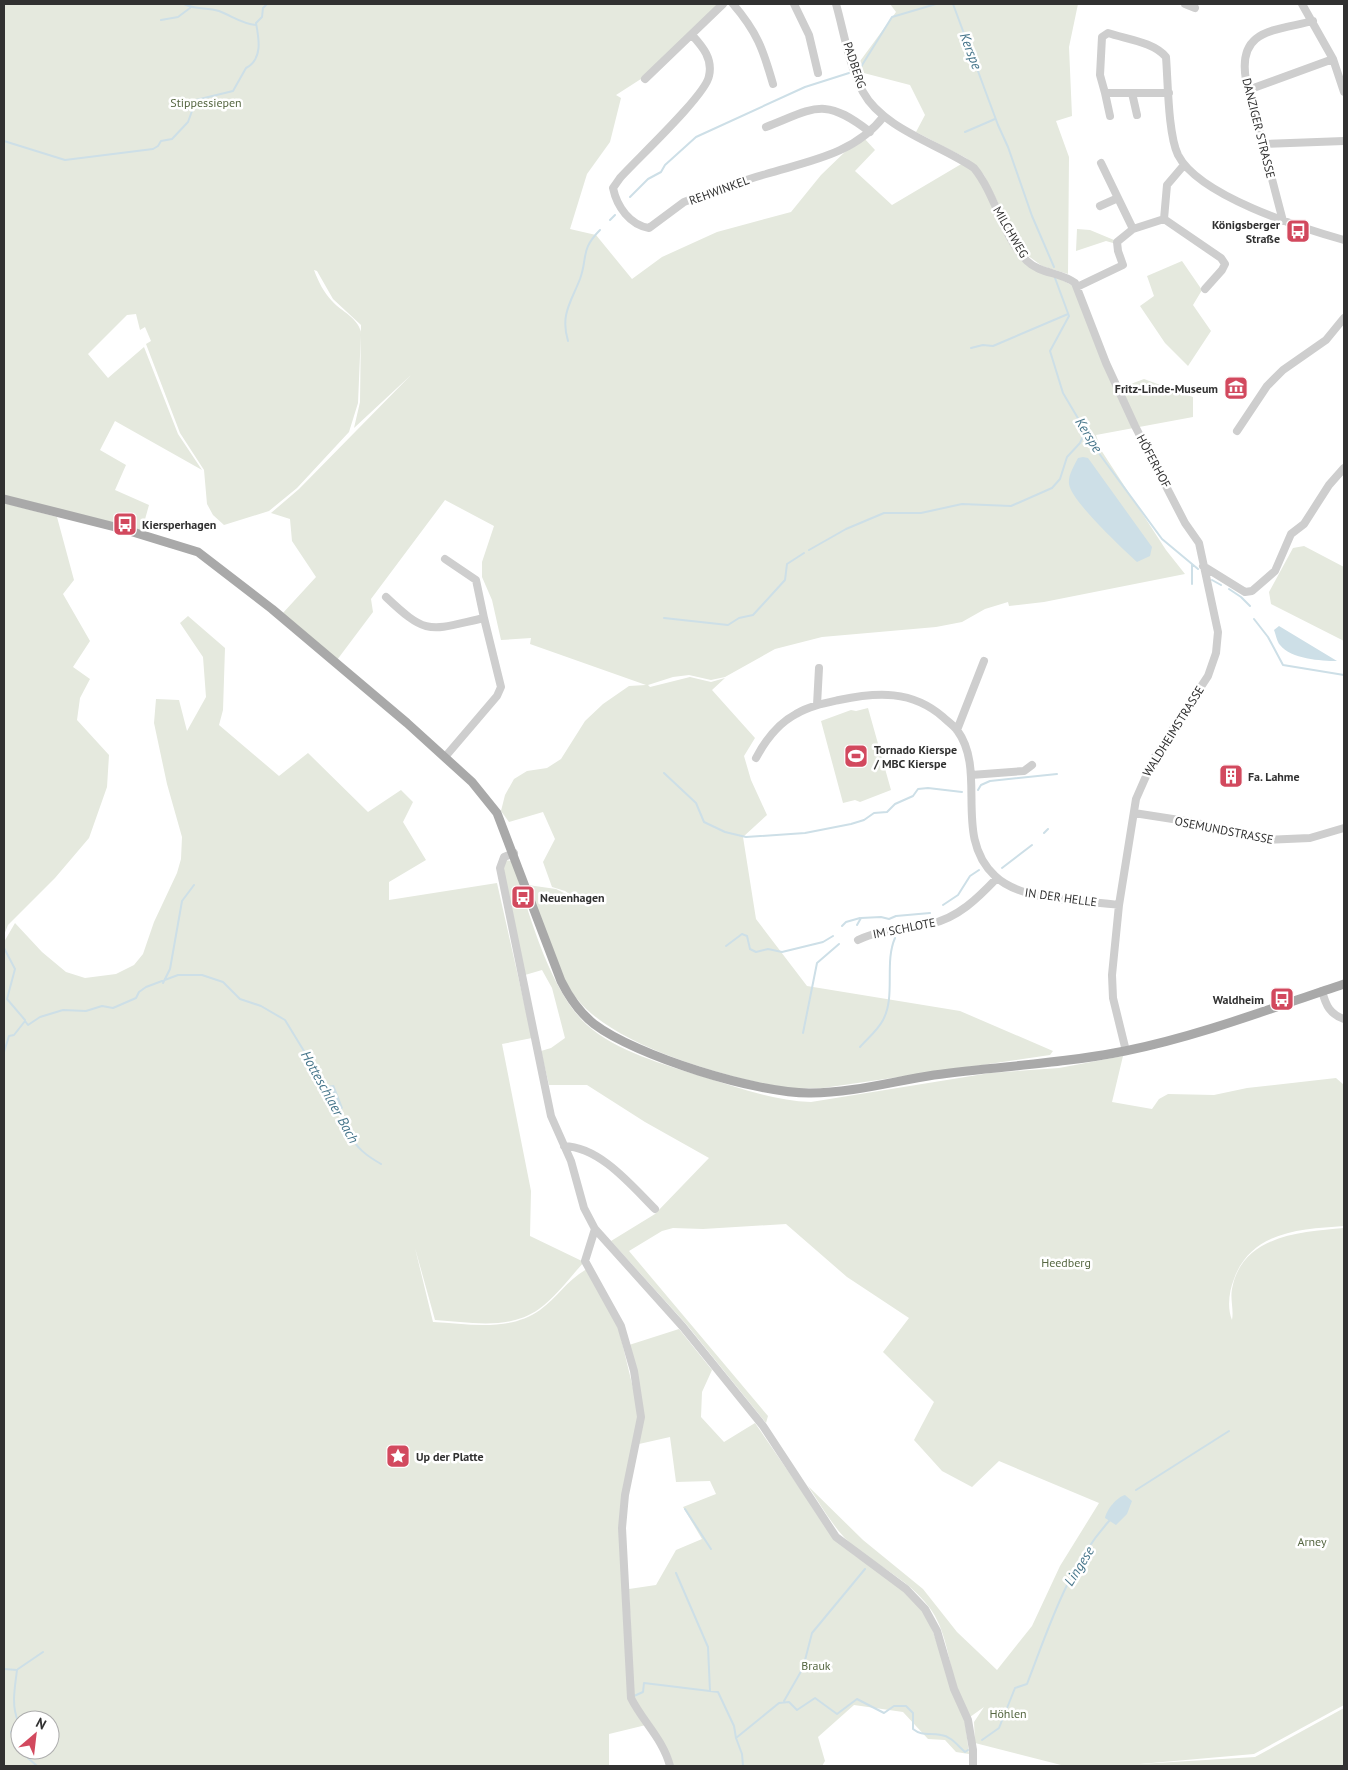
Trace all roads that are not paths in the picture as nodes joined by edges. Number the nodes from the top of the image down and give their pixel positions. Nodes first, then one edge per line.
1 (723, 4) edge
2 (733, 4) edge
3 (794, 4) edge
4 (836, 4) edge
5 (1185, 4) edge
6 (1302, 4) edge
7 (1195, 8) dead end
8 (1313, 21) junction
9 (692, 36) junction
10 (1333, 59) junction
11 (818, 73) dead end
12 (646, 79) dead end
13 (773, 84) dead end
14 (1248, 90) junction
15 (1344, 92) edge
16 (1105, 93) junction
17 (1132, 93) junction
18 (1169, 93) junction
19 (1137, 115) dead end
20 (884, 116) junction
21 (1110, 116) dead end
22 (766, 127) dead end
23 (870, 132) junction
24 (913, 134) junction
25 (905, 139) dead end
26 (1344, 141) edge
27 (1262, 144) junction
28 (1101, 163) dead end
29 (1184, 165) junction
30 (982, 178) joint
31 (1118, 198) junction
32 (1100, 206) dead end
33 (1164, 218) junction
34 (1283, 221) junction
35 (1133, 229) junction
36 (1344, 240) edge
37 (1077, 286) junction
38 (1204, 289) dead end
39 (1344, 318) edge
40 (1237, 431) dead end
41 (1344, 468) edge
42 (4, 499) edge
43 (1194, 534) joint
44 (445, 559) dead end
45 (1204, 566) junction
46 (386, 597) dead end
47 (484, 618) junction
48 (984, 661) dead end
49 (819, 668) dead end
50 (817, 705) junction
51 (957, 730) junction
52 (445, 757) junction
53 (756, 758) dead end
54 (1032, 765) dead end
55 (971, 775) junction
56 (1134, 812) junction
57 (1344, 828) edge
58 (514, 853) junction
59 (997, 878) junction
60 (1118, 905) junction
61 (858, 940) dead end
62 (1344, 984) edge
63 (1322, 991) junction
64 (1344, 1019) edge
65 (1126, 1051) junction
66 (564, 1146) junction
67 (655, 1209) dead end
68 (595, 1229) junction
69 (670, 1766) edge
70 (973, 1766) edge

1 - 9 street
2 - 13 street
3 - 11 street
4 - 20 street, PADBERG
5 - 7 street
6 - 8 street
8 - 10 street
8 - 14 street, DANZIGER STRASSE
9 - 12 street
9 - 23 street, REHWINKEL
10 - 14 street
10 - 15 street
14 - 27 street, DANZIGER STRASSE
16 - 17 street
16 - 18 street
16 - 21 street
17 - 18 street
17 - 19 street
18 - 29 street
20 - 23 street, REHWINKEL
20 - 24 street, PADBERG
22 - 23 street
24 - 25 street
24 - 30 street, PADBERG
26 - 27 street
27 - 34 street, DANZIGER STRASSE
28 - 31 street
29 - 33 street
29 - 34 street
30 - 37 street, MILCHWEG
31 - 32 street
31 - 35 street
33 - 35 street
33 - 38 street
34 - 36 street
35 - 37 street
37 - 43 street, HÖFERHOF
39 - 40 street
41 - 45 street
42 - 52 main road
43 - 45 street, WALDHEIMSTRASSE
44 - 47 street
45 - 56 street, WALDHEIMSTRASSE
46 - 47 street
47 - 52 street
48 - 51 street
49 - 50 street
50 - 51 street, IN DER HELLE
50 - 53 street, IN DER HELLE
51 - 55 street, IN DER HELLE
52 - 58 main road
54 - 55 street
55 - 59 street, IN DER HELLE
56 - 57 street, OSEMUNDSTRASSE
56 - 60 street, WALDHEIMSTRASSE
58 - 65 main road
58 - 66 street
59 - 60 street, IN DER HELLE
59 - 61 street, IM SCHLOTE
60 - 65 street, WALDHEIMSTRASSE
62 - 63 main road
63 - 64 street
63 - 65 main road
66 - 67 street
66 - 68 street
68 - 69 street
68 - 70 street

